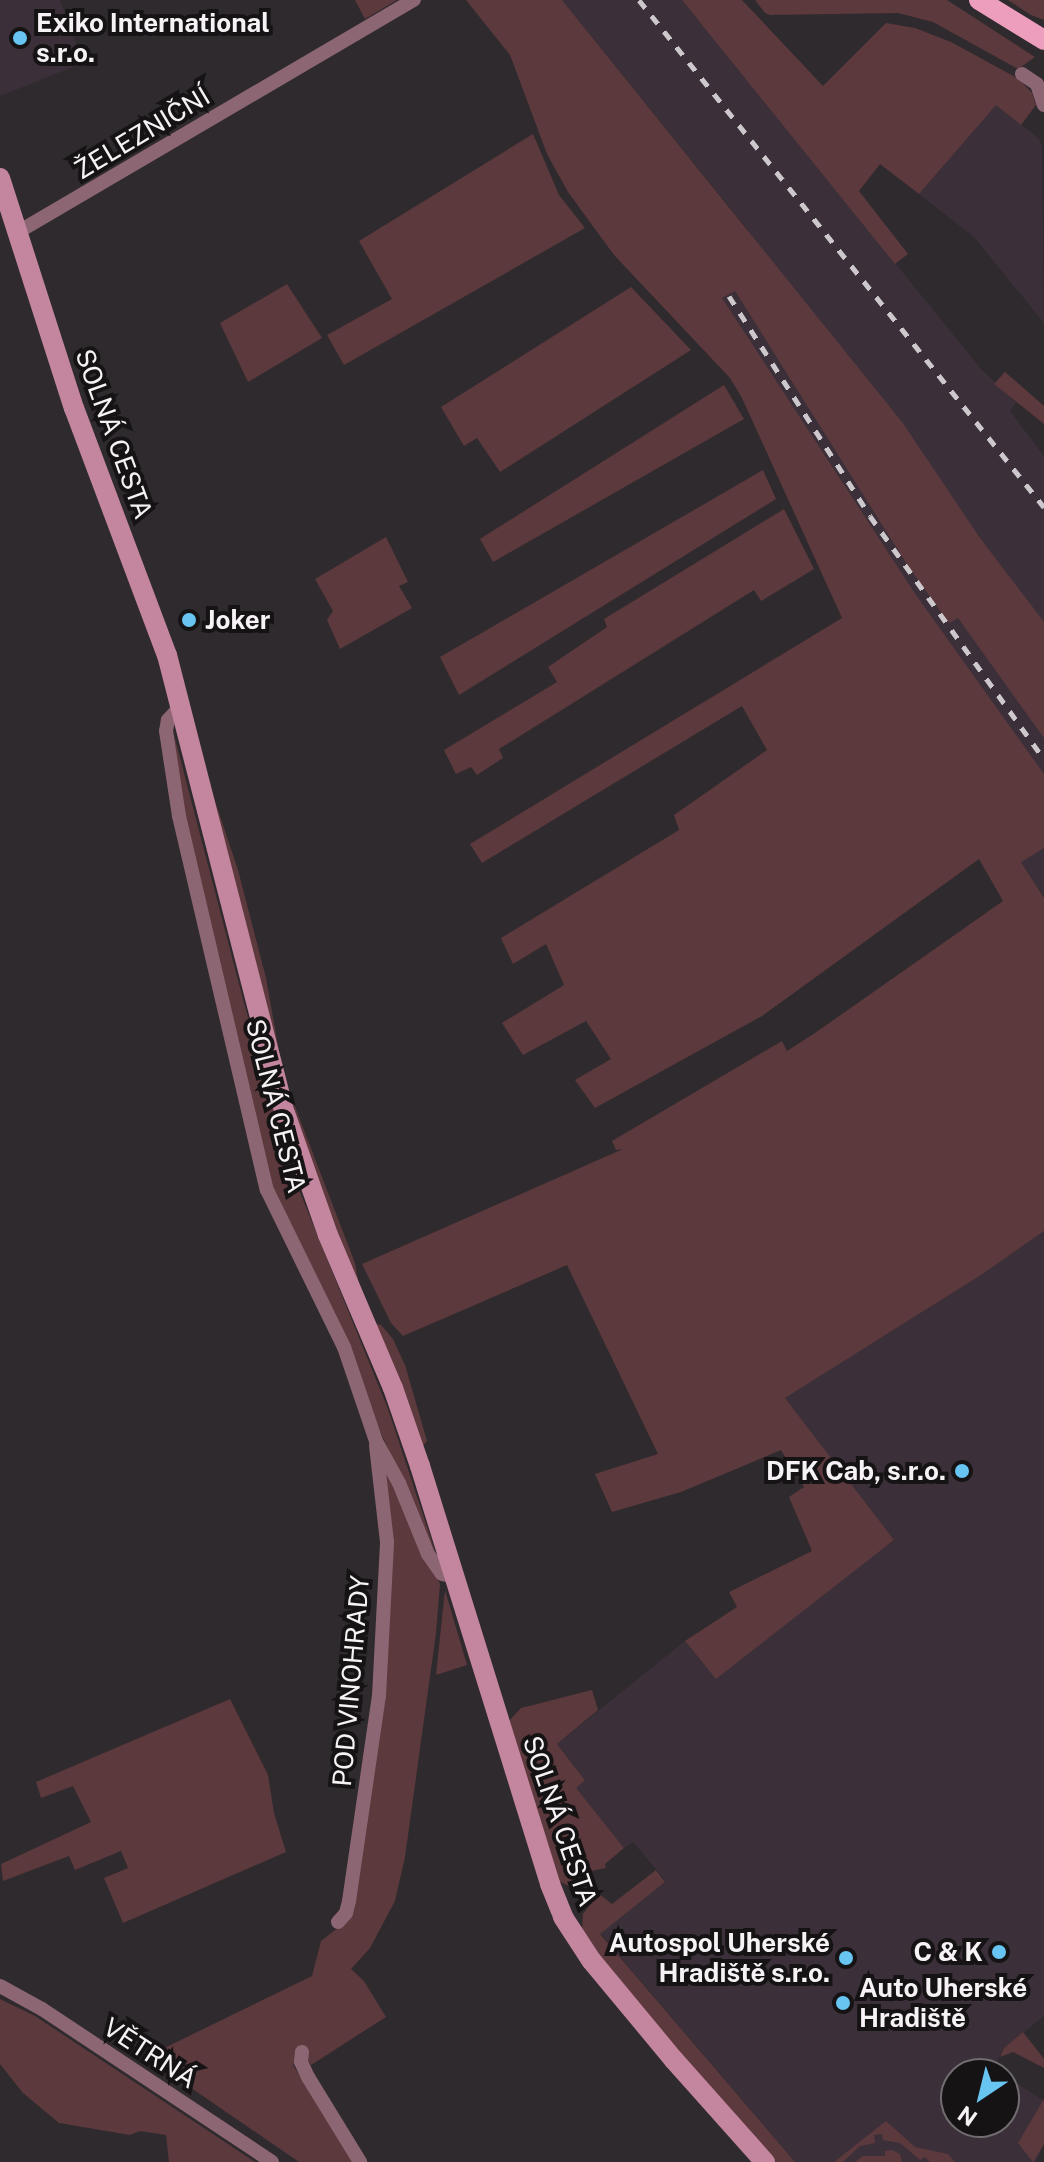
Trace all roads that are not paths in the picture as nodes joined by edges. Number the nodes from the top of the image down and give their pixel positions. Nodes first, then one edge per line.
1 (414, 0) edge
2 (979, 0) edge
3 (1044, 40) edge
4 (1022, 74) dead end
5 (1044, 105) edge
6 (0, 178) edge
7 (18, 232) junction
8 (180, 707) junction
9 (376, 1441) junction
10 (455, 1576) junction
11 (338, 1922) dead end
12 (0, 1986) edge
13 (302, 2052) dead end
14 (272, 2162) edge
15 (360, 2162) edge
16 (765, 2162) edge

1 - 7 street, ŽELEZNIČNÍ
2 - 3 main road
4 - 5 street
6 - 7 street, SOLNÁ CESTA
7 - 8 street, SOLNÁ CESTA
8 - 9 street, SOLNÁ CESTA
8 - 10 street, SOLNÁ CESTA
9 - 10 street, SOLNÁ CESTA
9 - 11 street, POD VINOHRADY
10 - 16 street, SOLNÁ CESTA
12 - 14 street, VĚTRNÁ
13 - 15 street

